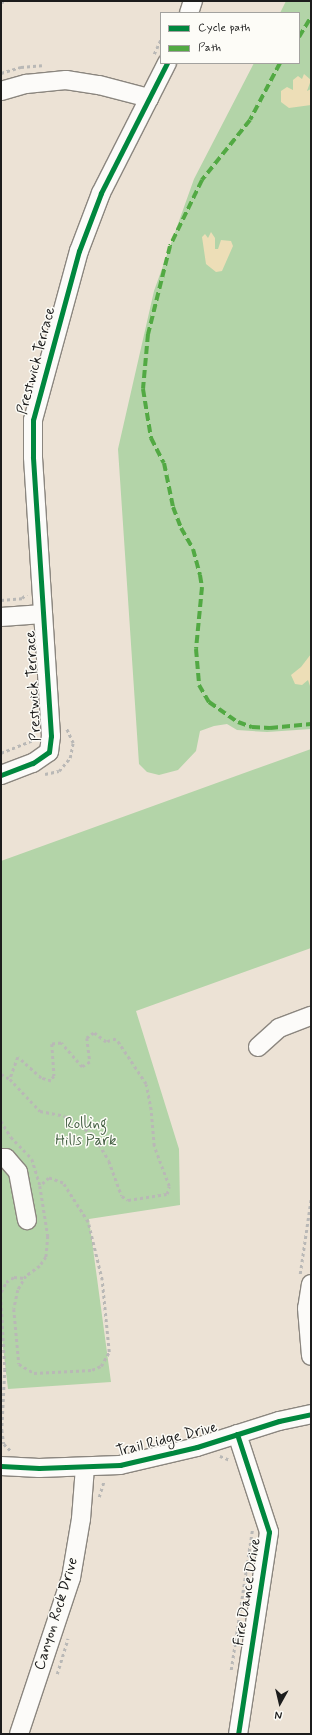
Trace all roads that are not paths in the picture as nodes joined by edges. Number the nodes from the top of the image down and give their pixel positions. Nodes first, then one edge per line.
1 (193, 1) edge
2 (189, 12) edge
3 (166, 64) edge
4 (1, 91) edge
5 (149, 98) junction
6 (43, 614) junction
7 (1, 617) edge
8 (1, 775) edge
9 (311, 1016) edge
10 (258, 1047) dead end
11 (1, 1158) edge
12 (27, 1220) dead end
13 (311, 1284) edge
14 (311, 1356) edge
15 (311, 1414) edge
16 (237, 1434) junction
17 (7, 1459) edge
18 (84, 1467) junction
19 (19, 1734) edge
20 (238, 1734) edge

1 - 2 street
3 - 5 street, Prestwick Terrace
4 - 5 street
5 - 6 street, Prestwick Terrace
6 - 7 street
6 - 8 street, Prestwick Terrace
9 - 10 street
11 - 12 street
13 - 14 street
15 - 16 street, Trail Ridge Drive
16 - 18 street, Trail Ridge Drive
16 - 20 street, Fire Dance Drive
17 - 18 street, Trail Ridge Drive
18 - 19 street, Canyon Rock Drive

